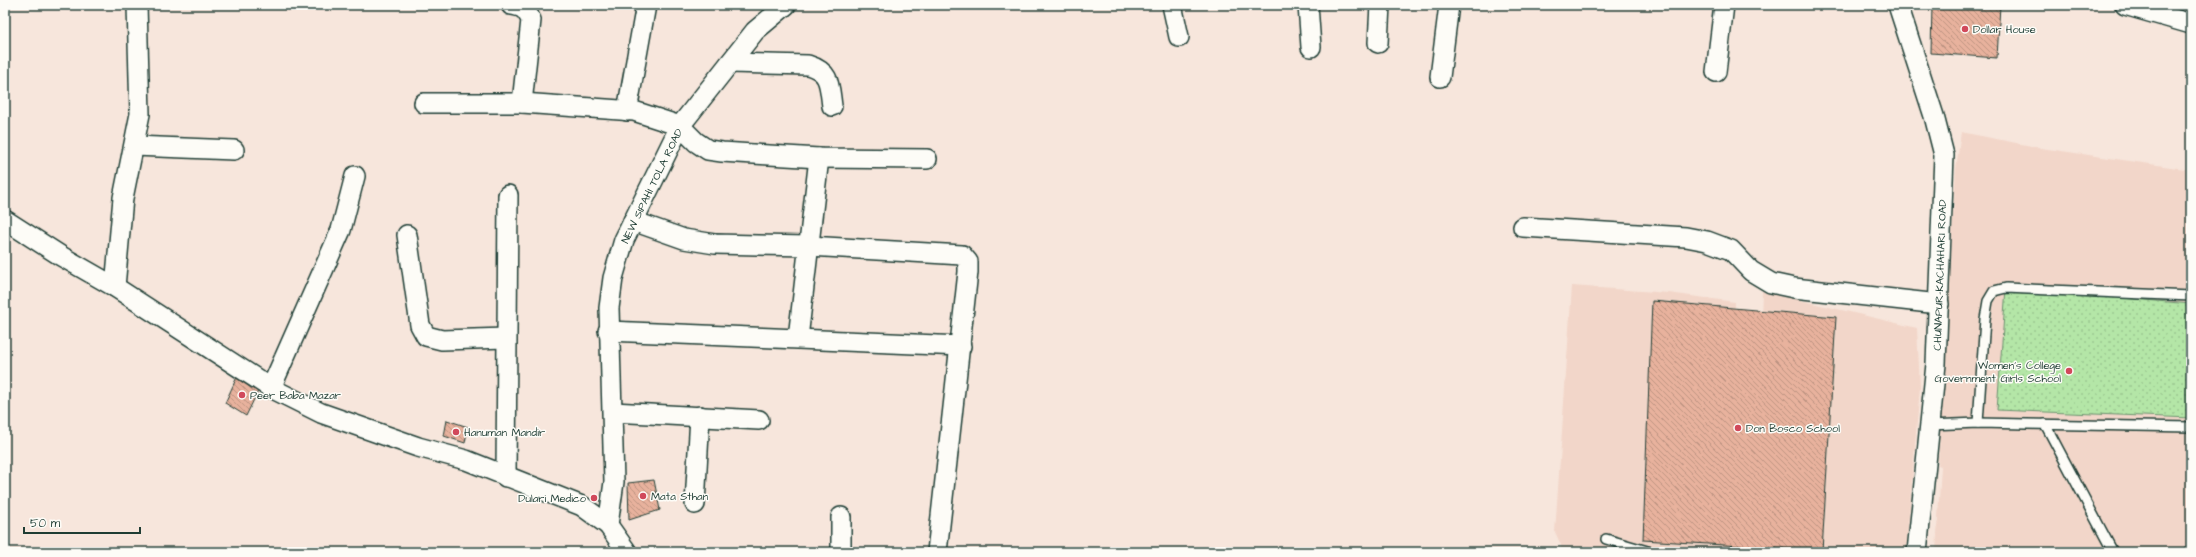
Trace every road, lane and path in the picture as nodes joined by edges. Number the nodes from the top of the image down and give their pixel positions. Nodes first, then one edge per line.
1 (137, 5) edge
2 (511, 5) edge
3 (646, 5) edge
4 (786, 5) edge
5 (1172, 5) edge
6 (1308, 5) edge
7 (1380, 5) edge
8 (1449, 5) edge
9 (1724, 5) edge
10 (1898, 5) edge
11 (2124, 5) edge
12 (2191, 24) edge
13 (1179, 38) dead end
14 (1378, 43) dead end
15 (1311, 47) dead end
16 (730, 63) junction
17 (1716, 72) dead end
18 (1440, 77) dead end
19 (424, 103) dead end
20 (522, 103) junction
21 (832, 106) dead end
22 (627, 111) junction
23 (680, 126) junction
24 (134, 146) junction
25 (234, 150) dead end
26 (819, 158) junction
27 (927, 159) dead end
28 (354, 176) dead end
29 (508, 195) dead end
30 (5, 220) edge
31 (633, 221) junction
32 (1523, 227) dead end
33 (407, 235) dead end
34 (809, 246) junction
35 (115, 287) junction
36 (2191, 296) edge
37 (1939, 304) junction
38 (608, 331) junction
39 (506, 338) junction
40 (798, 338) junction
41 (961, 346) junction
42 (271, 388) junction
43 (613, 412) junction
44 (700, 416) junction
45 (759, 420) dead end
46 (1978, 423) junction
47 (2045, 424) junction
48 (1930, 425) junction
49 (2191, 427) edge
50 (506, 477) junction
51 (695, 504) dead end
52 (841, 517) dead end
53 (608, 526) junction
54 (1606, 539) dead end
55 (627, 552) edge
56 (841, 552) edge
57 (937, 552) edge
58 (1652, 552) edge
59 (1917, 552) edge
60 (2112, 552) edge

1 - 24 street
2 - 20 street
3 - 22 street
4 - 16 street, NEW SIPAHI TOLA ROAD
5 - 13 street
6 - 15 street
7 - 14 street
8 - 18 street
9 - 17 street
10 - 37 street, CHUNAPUR-KACHAHARI ROAD
11 - 12 street
16 - 21 street
16 - 23 street, NEW SIPAHI TOLA ROAD
19 - 20 street
20 - 22 street
22 - 23 street
23 - 26 street
23 - 31 street, NEW SIPAHI TOLA ROAD
24 - 25 street
24 - 35 street
26 - 27 street
26 - 34 street
28 - 42 street
29 - 39 street
30 - 35 street
31 - 34 street
31 - 38 street, NEW SIPAHI TOLA ROAD
32 - 37 street
33 - 39 street
34 - 40 street
34 - 41 street
35 - 42 street
36 - 46 lane
37 - 48 street, CHUNAPUR-KACHAHARI ROAD
38 - 40 street
38 - 43 street, NEW SIPAHI TOLA ROAD
39 - 50 street
40 - 41 street
41 - 57 street
42 - 50 street
43 - 44 street
43 - 53 street, NEW SIPAHI TOLA ROAD
44 - 45 street
44 - 51 street
46 - 47 lane
46 - 48 lane
47 - 49 lane
47 - 60 lane
48 - 59 street, CHUNAPUR-KACHAHARI ROAD
50 - 53 street
52 - 56 street
53 - 55 street
54 - 58 lane

